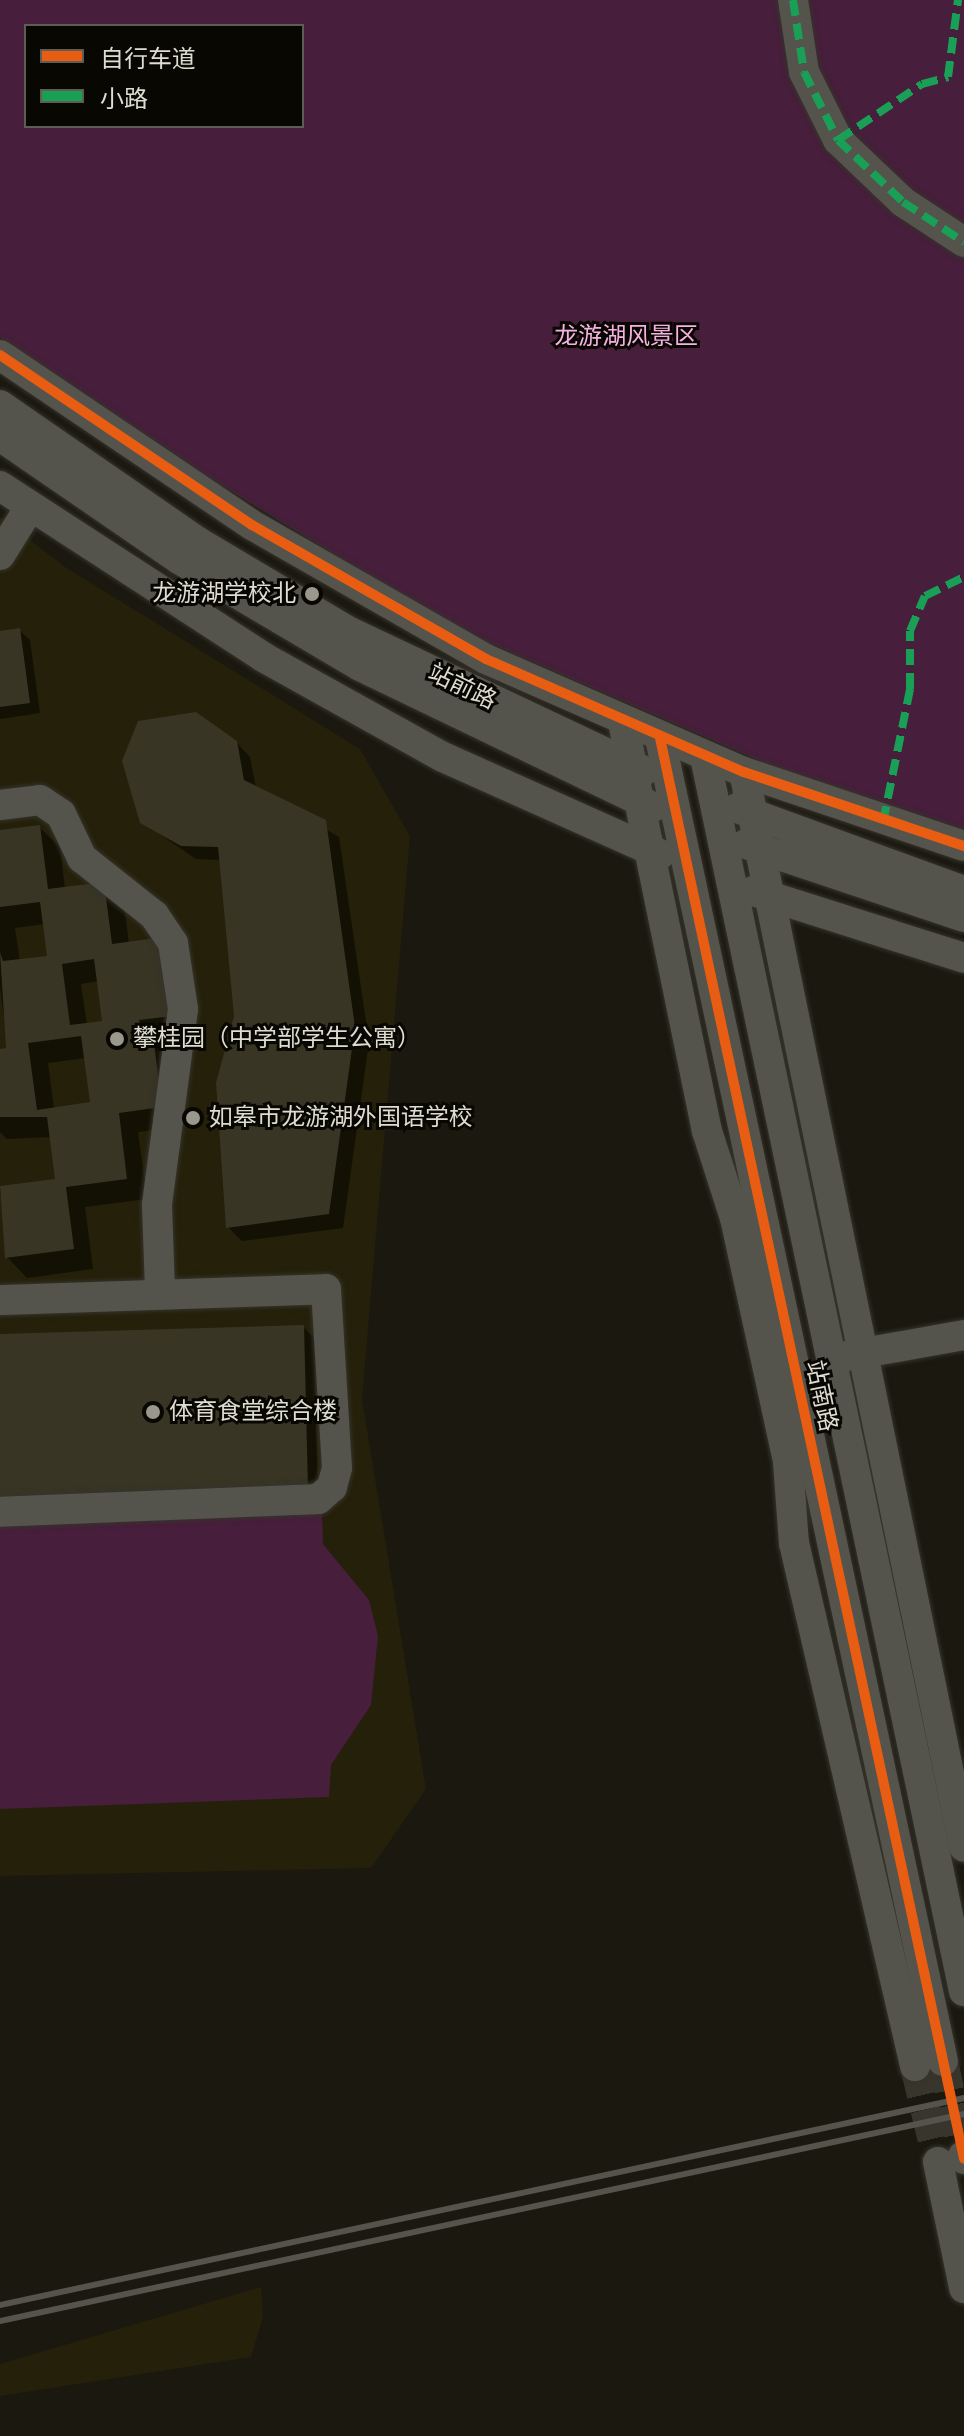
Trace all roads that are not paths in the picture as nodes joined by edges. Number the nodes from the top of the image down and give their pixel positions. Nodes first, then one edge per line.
1 (793, 0) edge
2 (964, 242) edge
3 (0, 355) edge
4 (0, 405) edge
5 (0, 436) edge
6 (0, 486) edge
7 (30, 507) junction
8 (0, 555) edge
9 (623, 722) junction
10 (660, 738) junction
11 (705, 757) junction
12 (631, 765) junction
13 (744, 772) junction
14 (668, 781) junction
15 (714, 799) junction
16 (638, 801) junction
17 (0, 805) edge
18 (753, 814) junction
19 (676, 817) junction
20 (722, 836) junction
21 (964, 846) edge
22 (647, 849) junction
23 (760, 849) junction
24 (685, 865) junction
25 (733, 885) junction
26 (964, 891) edge
27 (770, 897) junction
28 (964, 917) edge
29 (964, 958) edge
30 (160, 1293) junction
31 (0, 1300) edge
32 (964, 1335) edge
33 (861, 1354) junction
34 (827, 1358) junction
35 (0, 1512) edge
36 (955, 1762) edge
37 (917, 1770) junction
38 (882, 1776) junction
39 (850, 1783) junction
40 (959, 1795) edge
41 (923, 1801) junction
42 (889, 1808) junction
43 (857, 1814) junction
44 (964, 1847) edge
45 (964, 1991) edge
46 (955, 2159) tunnel mouth
47 (964, 2288) edge

1 - 2 street
3 - 9 street
4 - 12 street, 站前路
5 - 16 street, 站前路
6 - 7 street
7 - 8 street
7 - 22 street
9 - 10 street
9 - 12 street
10 - 11 street
10 - 14 street, 站南路
11 - 13 street
11 - 15 street, 站南路
12 - 14 street, 站前路
12 - 16 street
13 - 18 street
13 - 21 street
14 - 15 street, 站前路
14 - 19 street, 站南路
15 - 18 street, 站前路
15 - 20 street, 站南路
16 - 19 street, 站前路
16 - 22 street
17 - 30 street
18 - 23 street
18 - 26 street, 站前路
19 - 20 street, 站前路
19 - 24 street, 站南路
20 - 23 street, 站前路
20 - 25 street, 站南路
22 - 24 street
22 - 39 street
23 - 27 street
23 - 28 street, 站前路
24 - 25 street
24 - 38 street, 站南路
25 - 27 street
25 - 34 street, 站南路
27 - 29 street
27 - 33 street
30 - 31 street
30 - 35 street
32 - 33 street
33 - 34 street
33 - 36 street
34 - 37 street, 站南路
36 - 37 street
36 - 40 street
37 - 38 street
37 - 41 street, 站南路
38 - 39 street
38 - 42 street, 站南路
39 - 43 street
40 - 41 street
40 - 44 street
41 - 42 street
41 - 45 street, 站南路
42 - 43 street
42 - 43 street, 站南路
46 - 47 street

